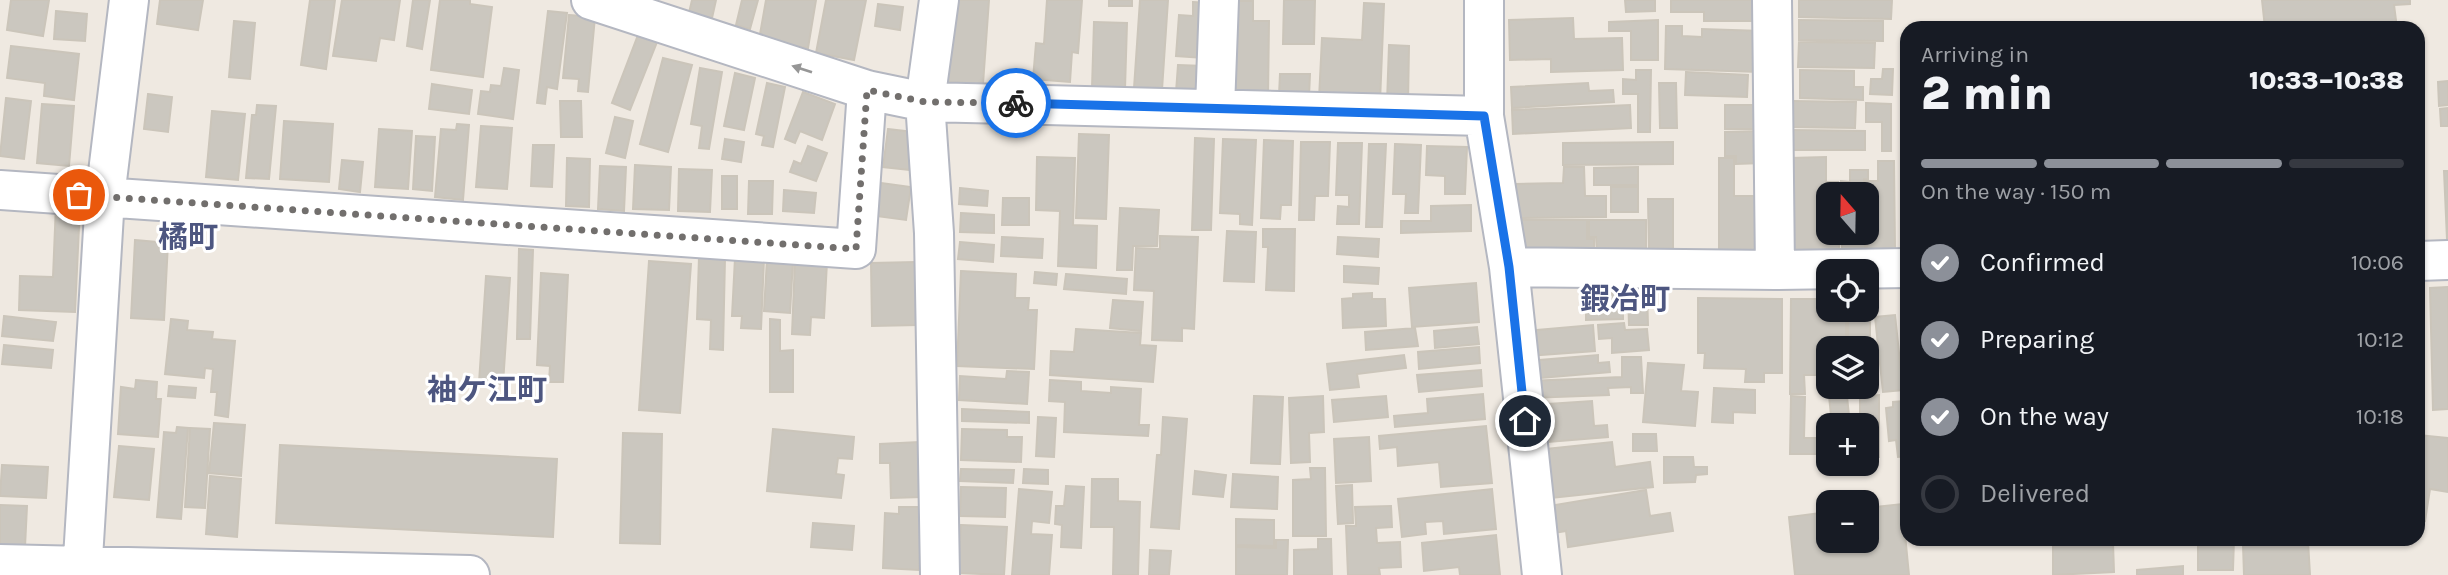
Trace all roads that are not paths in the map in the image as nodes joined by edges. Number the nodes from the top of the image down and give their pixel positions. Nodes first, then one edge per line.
1 (129, 0) edge
2 (591, 0) edge
3 (939, 0) edge
4 (1219, 0) edge
5 (1484, 0) edge
6 (1773, 0) edge
7 (867, 90) junction
8 (925, 102) junction
9 (1215, 108) junction
10 (1484, 116) junction
11 (0, 190) edge
12 (105, 197) junction
13 (2448, 260) edge
14 (2425, 261) edge
15 (1509, 267) junction
16 (1900, 268) edge
17 (1775, 270) junction
18 (0, 564) edge
19 (83, 571) edge
20 (470, 575) edge
21 (940, 575) edge
22 (1542, 575) edge

1 - 12 street
7 -> 2 street
3 - 8 street
4 - 9 street
5 - 10 street
6 - 17 street
7 - 8 street
7 - 12 street
8 - 9 street
8 - 21 street
9 - 10 street
10 - 15 street
11 - 12 street
12 - 19 street
13 - 14 street
15 - 17 street
15 - 22 street
16 - 17 street
18 - 19 street
19 - 20 street

